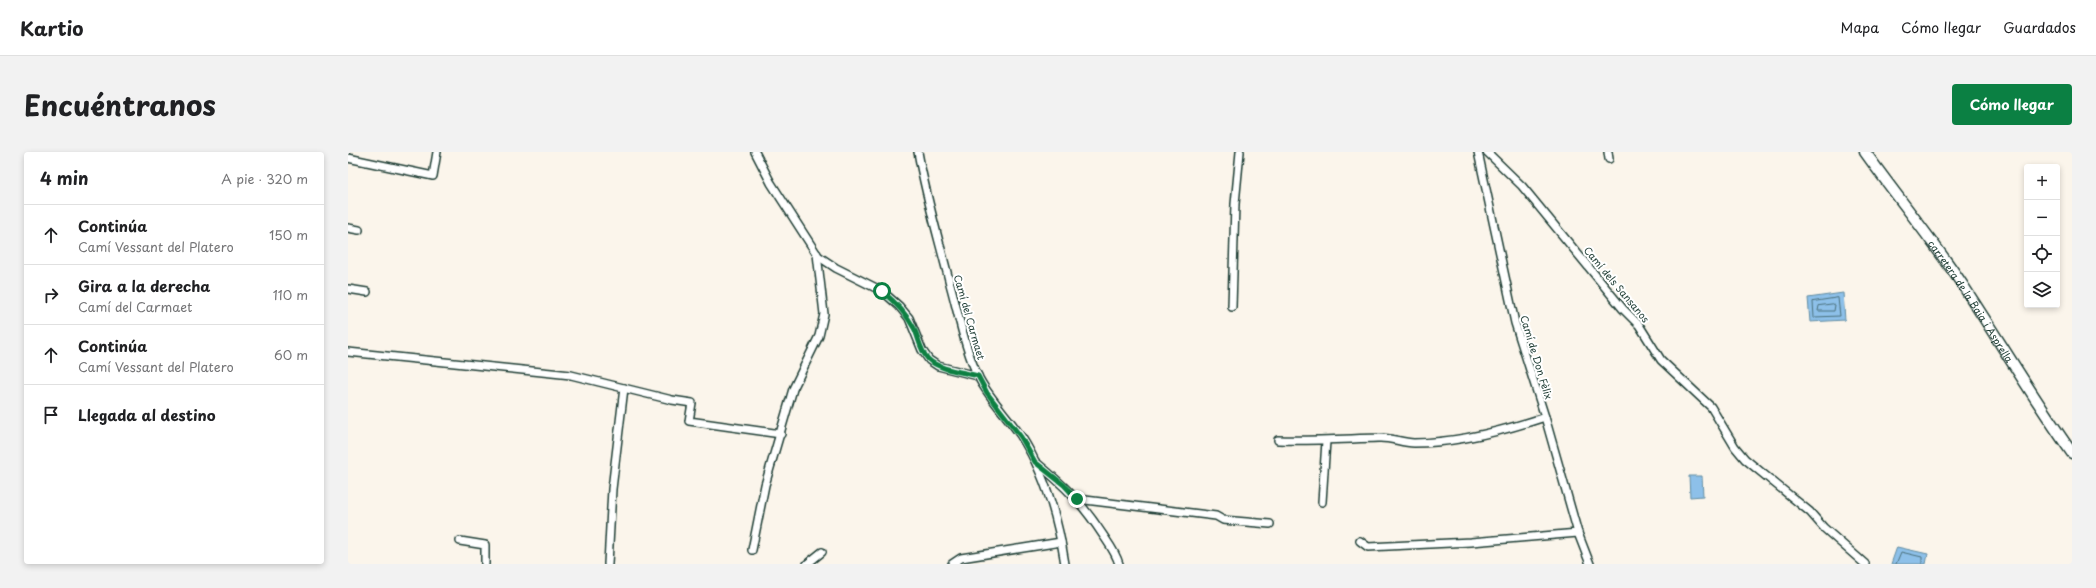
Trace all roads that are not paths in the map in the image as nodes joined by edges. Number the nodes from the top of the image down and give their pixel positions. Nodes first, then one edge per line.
1 (437, 152) edge
2 (755, 152) edge
3 (918, 152) edge
4 (1240, 152) edge
5 (1478, 152) edge
6 (1487, 152) edge
7 (1865, 152) edge
8 (348, 158) edge
9 (348, 228) edge
10 (359, 230) dead end
11 (817, 254) junction
12 (348, 290) edge
13 (367, 292) dead end
14 (1232, 307) dead end
15 (348, 352) edge
16 (978, 376) junction
17 (624, 388) junction
18 (1545, 417) junction
19 (781, 434) junction
20 (1278, 440) dead end
21 (1326, 441) junction
22 (2072, 453) edge
23 (1035, 462) junction
24 (1077, 499) junction
25 (1322, 502) dead end
26 (1270, 524) dead end
27 (1578, 533) junction
28 (460, 541) dead end
29 (1360, 541) dead end
30 (1061, 542) junction
31 (752, 550) dead end
32 (822, 552) dead end
33 (485, 564) edge
34 (608, 564) edge
35 (807, 564) edge
36 (952, 564) edge
37 (1065, 564) edge
38 (1119, 564) edge
39 (1590, 564) edge
40 (1865, 564) edge

1 - 8 street
2 - 11 street
3 - 16 street, Camí del Carmaet
4 - 14 street
5 - 18 street, Camí de Don Fèlix
6 - 40 street, Camí dels Sansanos
7 - 22 main road, carretera de la Baia i Asprella
9 - 10 street
11 - 16 street
11 - 19 street
12 - 13 street
15 - 17 street
16 - 23 street, Camí del Carmaet
17 - 19 street
17 - 34 street
18 - 21 street
18 - 27 street, Camí de Don Fèlix
19 - 31 street
20 - 21 street
21 - 25 street
23 - 24 street
23 - 30 street, Camí del Carmaet
24 - 26 street
24 - 38 street
27 - 29 street
27 - 39 street, Camí de Don Fèlix
28 - 33 street
30 - 36 street
30 - 37 street, Camí del Carmaet
32 - 35 street

